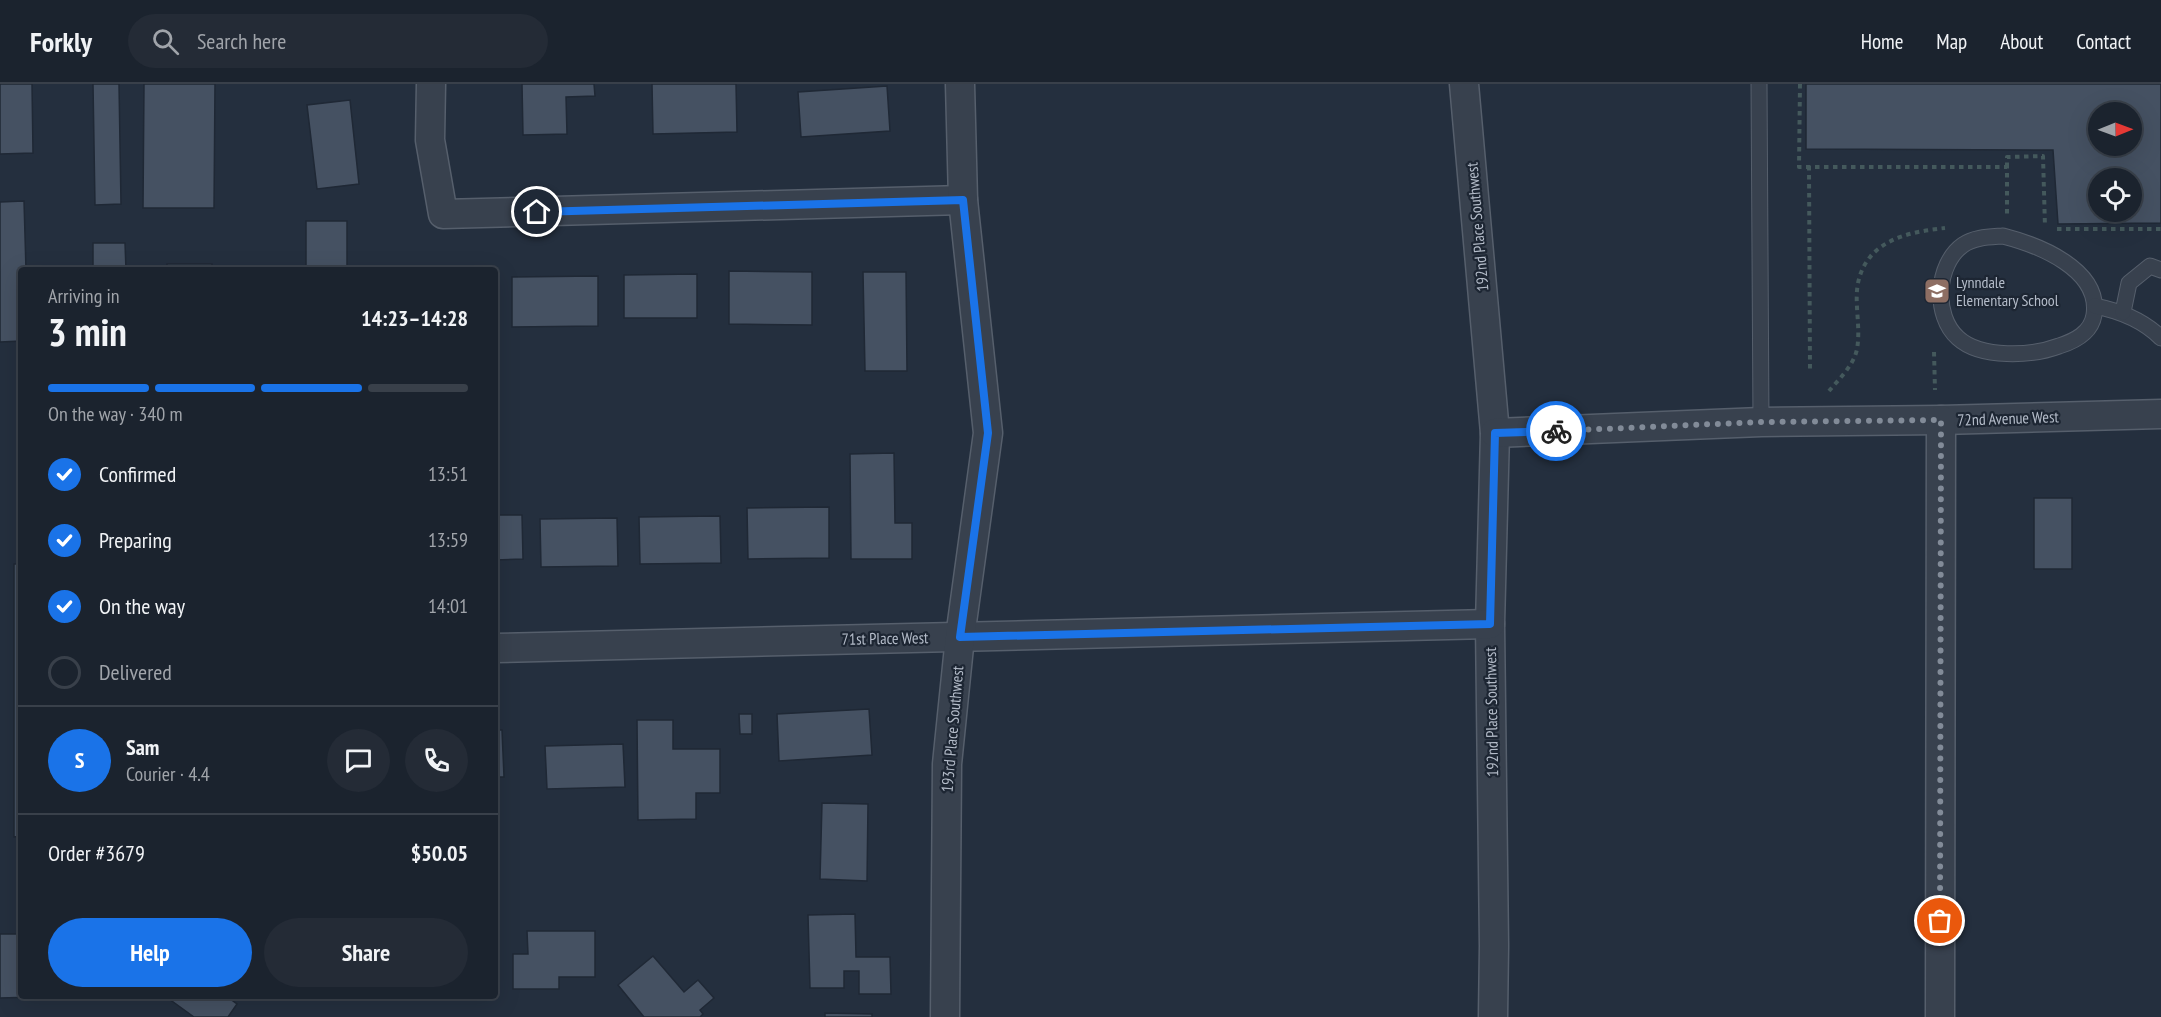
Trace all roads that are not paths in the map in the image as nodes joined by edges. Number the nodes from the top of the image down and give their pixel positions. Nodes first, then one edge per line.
1 (431, 84) edge
2 (960, 84) edge
3 (1464, 84) edge
4 (1759, 84) edge
5 (963, 200) junction
6 (2161, 270) edge
7 (2095, 306) junction
8 (2123, 312) junction
9 (2161, 338) edge
10 (2161, 414) edge
11 (1941, 420) junction
12 (1761, 422) junction
13 (1495, 433) junction
14 (1490, 624) junction
15 (960, 637) junction
16 (498, 648) edge
17 (945, 1017) edge
18 (1493, 1017) edge
19 (1940, 1017) edge

1 - 5 street
2 - 5 street, 193rd Place Southwest
3 - 13 street, 192nd Place Southwest
4 - 12 lane
5 - 15 street, 193rd Place Southwest
6 - 8 lane
7 - 7 lane
7 - 8 lane
8 - 9 lane
10 - 11 street, 72nd Avenue West
11 - 12 street, 72nd Avenue West
11 - 19 street
12 - 13 street, 72nd Avenue West
13 - 14 street, 192nd Place Southwest
14 - 15 street, 71st Place West
14 - 18 street, 192nd Place Southwest
15 - 16 street, 71st Place West
15 - 17 street, 193rd Place Southwest

